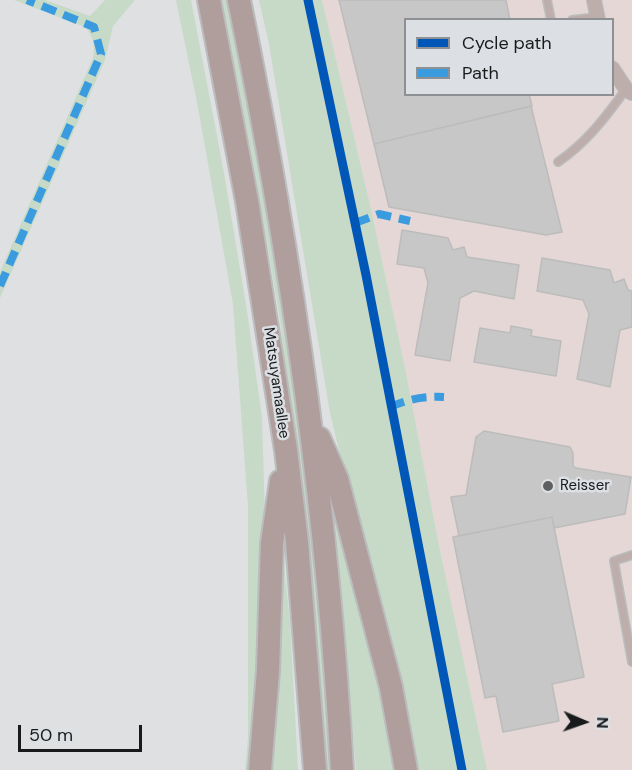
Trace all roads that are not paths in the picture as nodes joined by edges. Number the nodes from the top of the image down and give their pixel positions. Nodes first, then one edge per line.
1 (209, 0) edge
2 (239, 0) edge
3 (547, 0) edge
4 (594, 0) edge
5 (551, 18) edge
6 (598, 18) edge
7 (614, 71) edge
8 (629, 91) edge
9 (558, 162) dead end
10 (310, 417) junction
11 (286, 450) junction
12 (632, 555) edge
13 (632, 662) edge
14 (260, 770) edge
15 (315, 770) edge
16 (342, 770) edge
17 (406, 770) edge

1 - 11 highway, Matsuyamaallee
2 - 10 highway, Matsuyamaallee
3 - 5 lane
4 - 6 street
7 - 8 street
8 - 9 lane
10 - 16 highway, Matsuyamaallee
10 - 17 highway
11 - 14 highway
11 - 15 highway, Matsuyamaallee
12 - 13 lane

